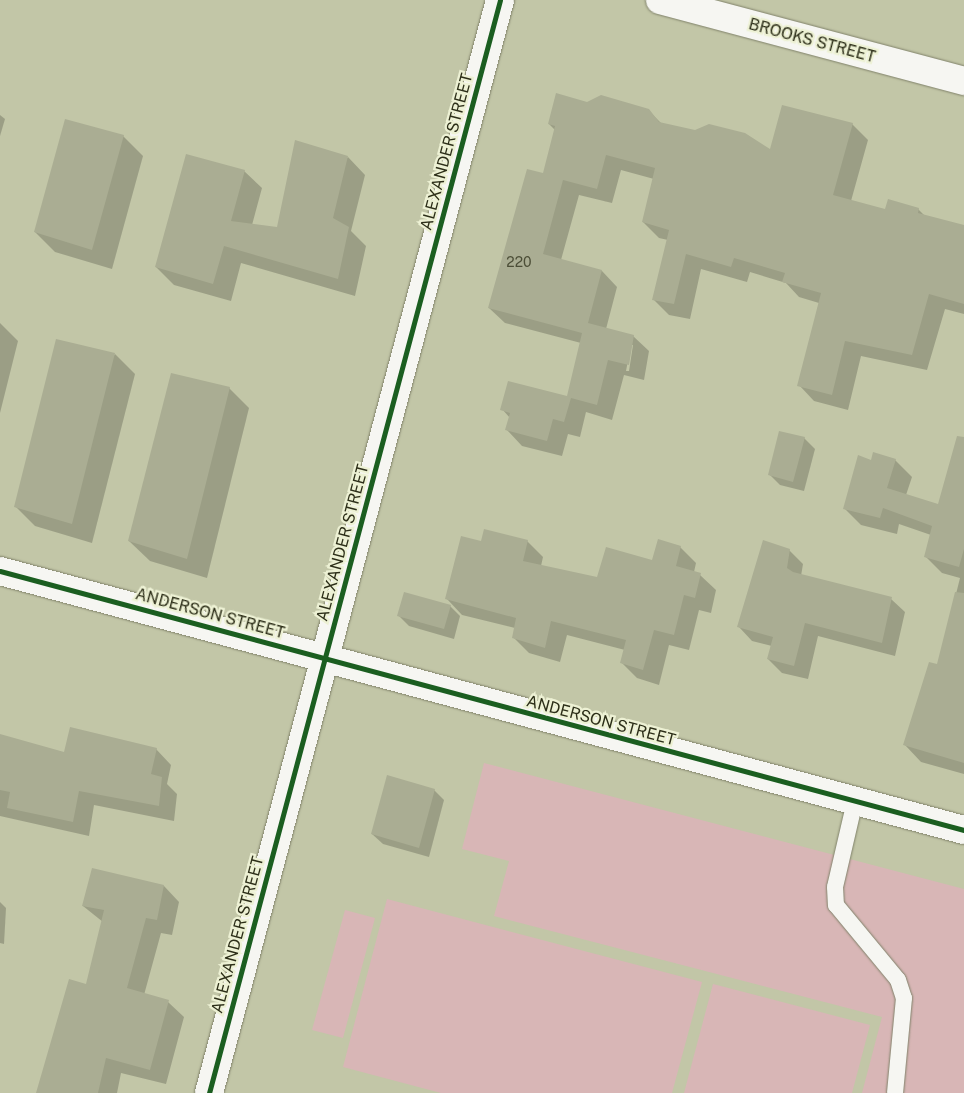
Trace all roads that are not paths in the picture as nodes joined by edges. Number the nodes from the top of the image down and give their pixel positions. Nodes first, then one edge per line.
1 (500, 0) edge
2 (660, 0) edge
3 (964, 81) edge
4 (0, 571) edge
5 (324, 660) junction
6 (855, 801) junction
7 (964, 830) edge
8 (209, 1093) edge
9 (895, 1093) edge

1 - 5 street, ALEXANDER STREET
2 - 3 street, BROOKS STREET
4 - 5 street, ANDERSON STREET
5 - 6 street, ANDERSON STREET
5 - 8 street, ALEXANDER STREET
6 - 7 street, ANDERSON STREET
6 - 9 lane

